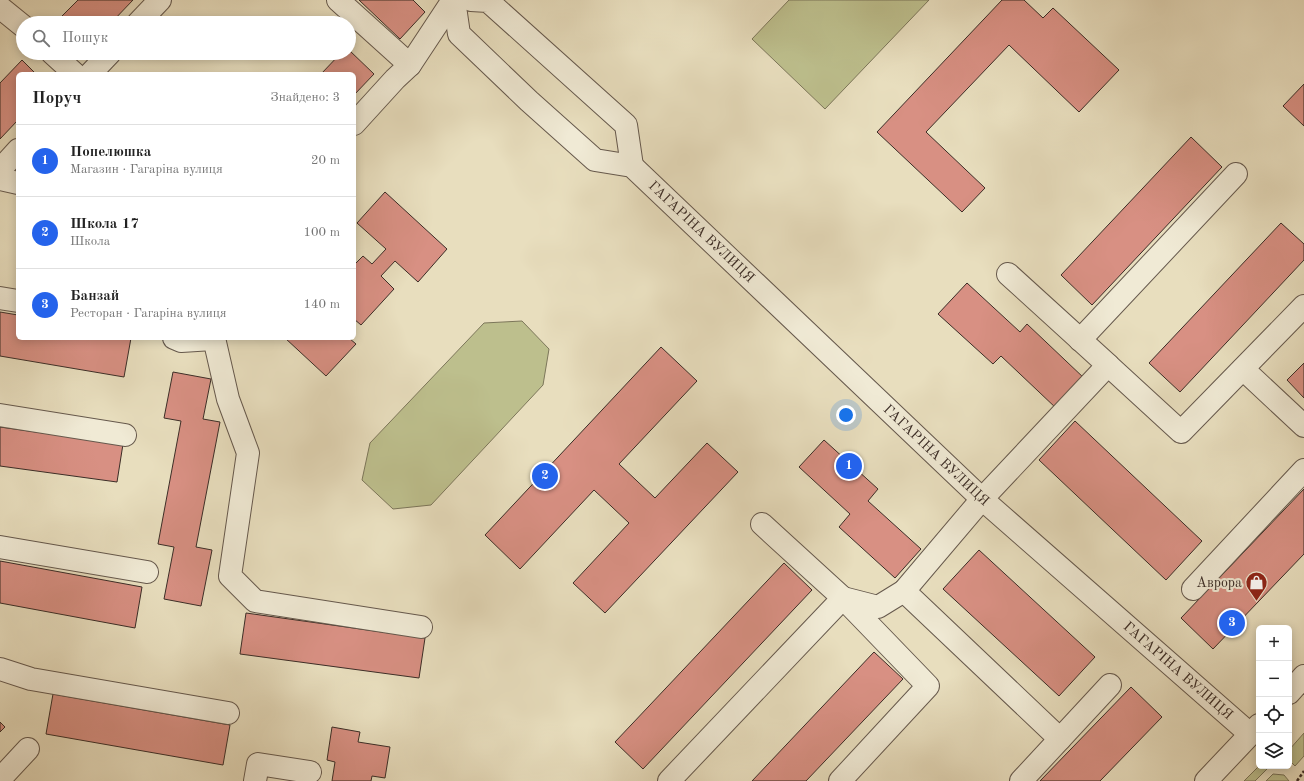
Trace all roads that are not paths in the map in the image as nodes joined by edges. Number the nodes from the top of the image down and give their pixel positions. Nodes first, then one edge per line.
1 (160, 0) edge
2 (338, 0) edge
3 (454, 0) edge
4 (471, 0) edge
5 (4, 7) edge
6 (145, 16) edge
7 (356, 16) edge
8 (356, 16) edge
9 (16, 19) edge
10 (60, 60) edge
11 (103, 60) edge
12 (410, 65) junction
13 (73, 72) edge
14 (92, 72) edge
15 (356, 122) edge
16 (16, 152) edge
17 (632, 166) junction
18 (0, 170) edge
19 (1236, 174) dead end
20 (0, 179) edge
21 (16, 183) edge
22 (1008, 274) dead end
23 (0, 298) edge
24 (16, 301) edge
25 (1304, 306) edge
26 (179, 340) edge
27 (198, 340) edge
28 (214, 340) edge
29 (1080, 340) junction
30 (1108, 365) junction
31 (1242, 369) junction
32 (0, 415) edge
33 (1304, 426) edge
34 (125, 435) dead end
35 (1304, 470) edge
36 (982, 499) junction
37 (762, 524) dead end
38 (0, 547) edge
39 (147, 572) dead end
40 (1193, 589) dead end
41 (904, 591) junction
42 (843, 598) junction
43 (421, 627) dead end
44 (0, 669) edge
45 (1304, 676) edge
46 (1110, 685) dead end
47 (1292, 690) edge
48 (228, 713) dead end
49 (1255, 730) edge
50 (1060, 739) junction
51 (28, 749) dead end
52 (310, 772) dead end
53 (0, 779) edge
54 (255, 781) edge
55 (669, 781) edge
56 (840, 781) edge
57 (1021, 781) edge
58 (1206, 781) edge

1 - 6 street
2 - 7 street
3 - 12 street
3 - 17 street
4 - 17 street
5 - 9 street
8 - 12 street
10 - 13 street
11 - 14 street
12 - 15 street
16 - 18 street
17 - 36 street, ГАГАРІНА ВУЛИЦЯ
19 - 29 street
20 - 21 street
22 - 29 street
23 - 24 street
25 - 31 street
26 - 27 street
28 - 43 street
29 - 30 street
30 - 31 street
30 - 36 street
31 - 33 street
32 - 34 street
35 - 40 street
36 - 41 street
36 - 49 street, ГАГАРІНА ВУЛИЦЯ
37 - 42 street
38 - 39 street
41 - 42 street
41 - 50 street
42 - 55 street
42 - 56 street
44 - 48 street
45 - 47 street
46 - 50 street
49 - 58 street
50 - 57 street
51 - 53 street
52 - 54 street

